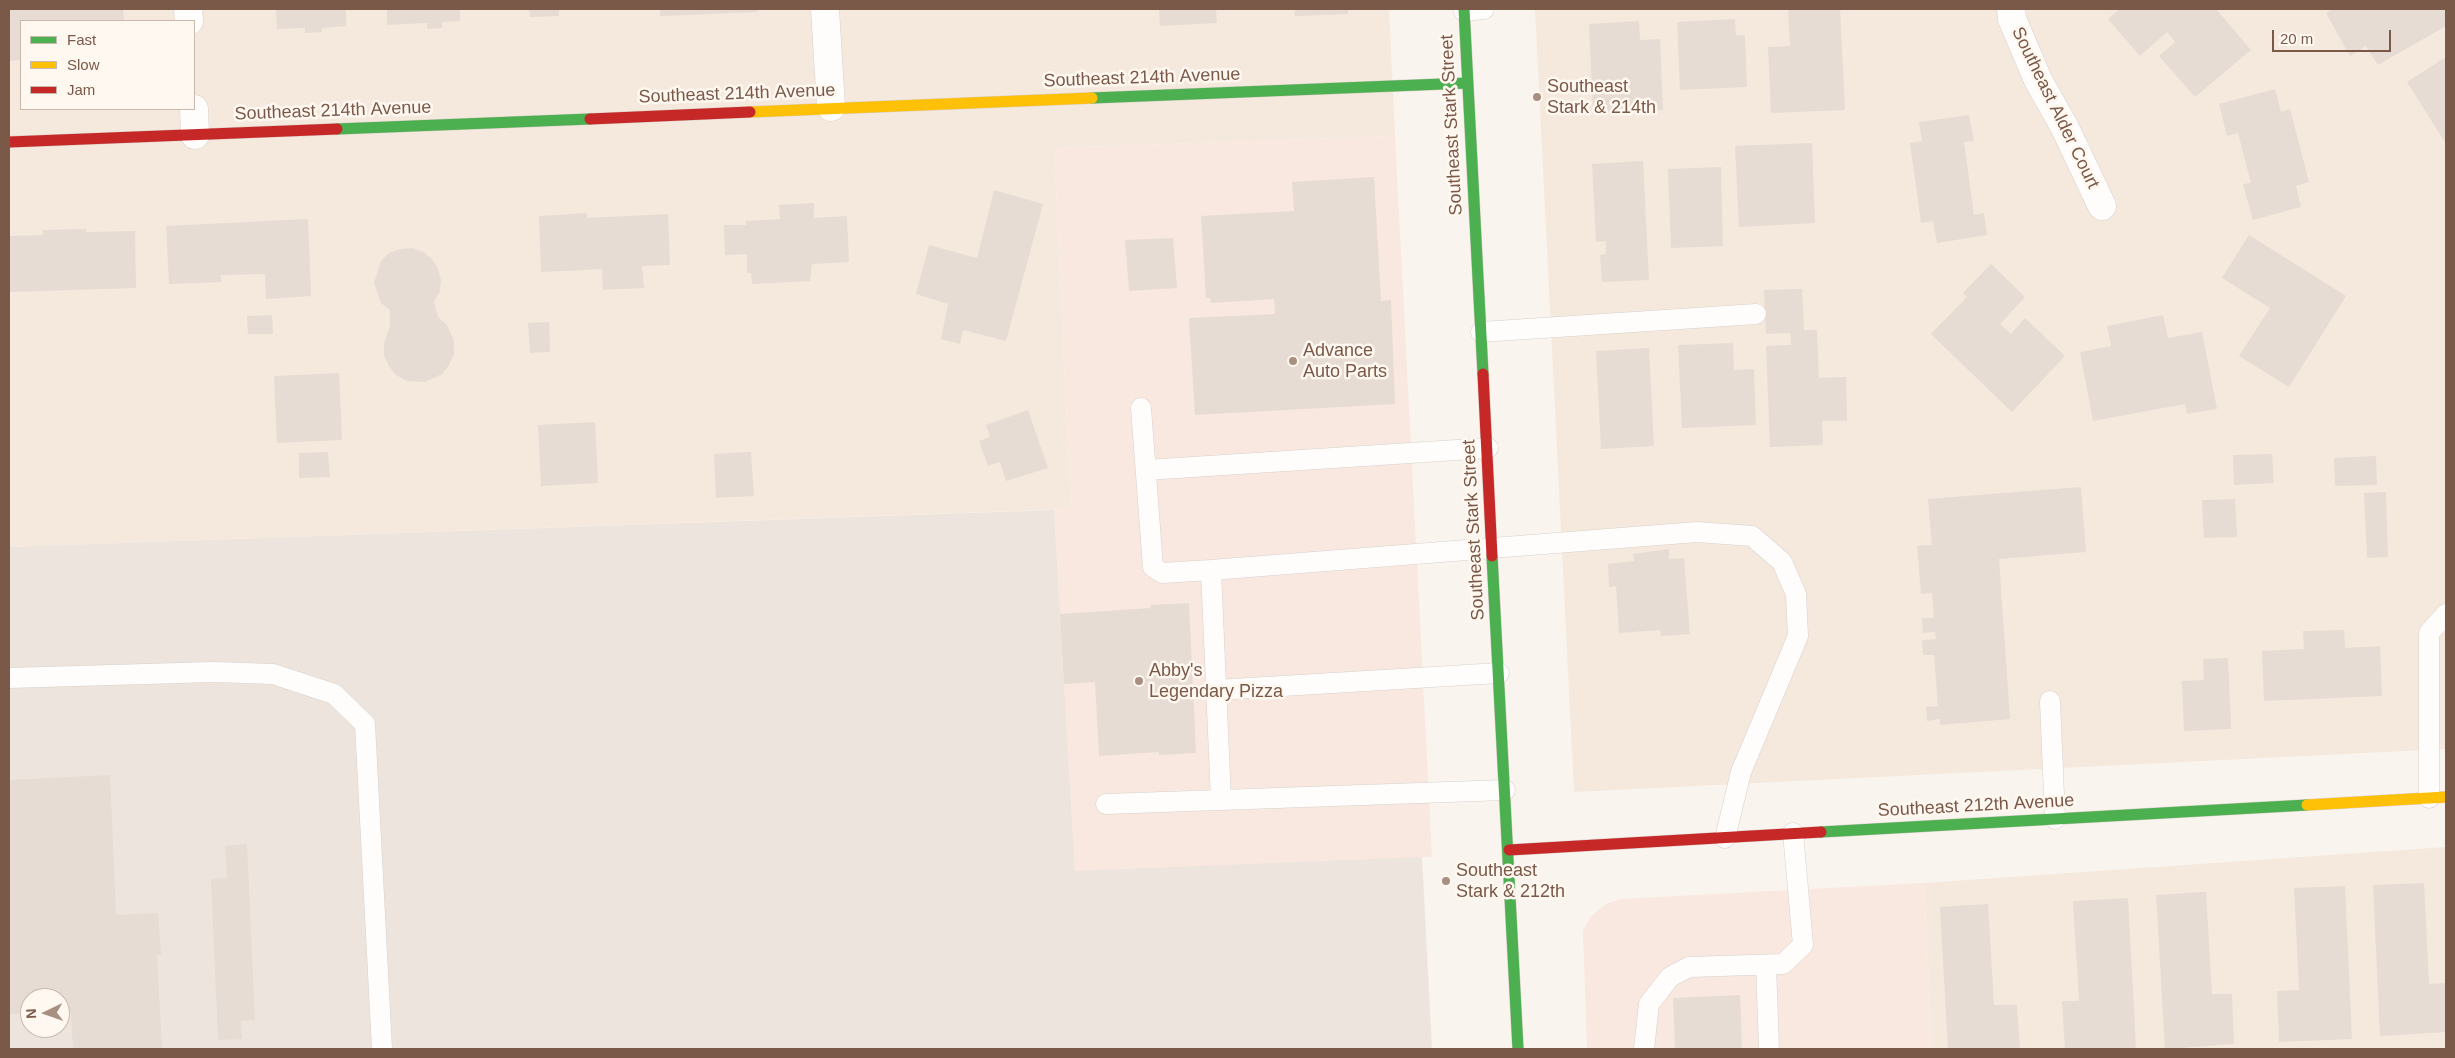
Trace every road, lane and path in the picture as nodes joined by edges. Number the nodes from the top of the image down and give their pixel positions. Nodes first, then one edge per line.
1 (825, 9) edge
2 (1484, 9) edge
3 (2010, 9) edge
4 (1464, 10) edge
5 (1468, 83) junction
6 (831, 108) junction
7 (194, 122) edge
8 (9, 142) edge
9 (2102, 206) dead end
10 (1756, 314) dead end
11 (1481, 332) junction
12 (1141, 408) dead end
13 (1488, 448) junction
14 (1146, 470) junction
15 (1493, 547) junction
16 (1210, 570) junction
17 (2446, 614) edge
18 (1499, 673) junction
19 (9, 678) edge
20 (1216, 690) junction
21 (2050, 701) dead end
22 (1506, 790) junction
23 (2438, 798) edge
24 (1221, 800) junction
25 (1106, 804) dead end
26 (2055, 819) junction
27 (1793, 834) junction
28 (1725, 838) junction
29 (1509, 850) junction
30 (1766, 965) junction
31 (382, 1049) edge
32 (1518, 1049) edge
33 (1644, 1049) edge
34 (1769, 1049) edge

1 - 6 street
2 - 4 lane
3 - 9 street, Southeast Alder Court
4 - 5 street, Southeast Stark Street
5 - 6 street, Southeast 214th Avenue
5 - 11 street, Southeast Stark Street
6 - 7 street, Southeast 214th Avenue
7 - 8 street, Southeast 214th Avenue
10 - 11 lane
11 - 13 street, Southeast Stark Street
12 - 14 lane
13 - 14 lane
13 - 15 street, Southeast Stark Street
14 - 16 lane
15 - 16 lane
15 - 18 street, Southeast Stark Street
15 - 28 lane
16 - 20 lane
17 - 23 lane
18 - 20 lane
18 - 22 street, Southeast Stark Street
19 - 31 lane
20 - 24 lane
21 - 26 lane
22 - 24 lane
22 - 29 street, Southeast Stark Street
23 - 26 street, Southeast 212th Avenue
24 - 25 lane
26 - 27 street, Southeast 212th Avenue
27 - 28 street, Southeast 212th Avenue
27 - 30 lane
28 - 29 street, Southeast 212th Avenue
29 - 32 street, Southeast Stark Street
30 - 33 lane
30 - 34 lane

